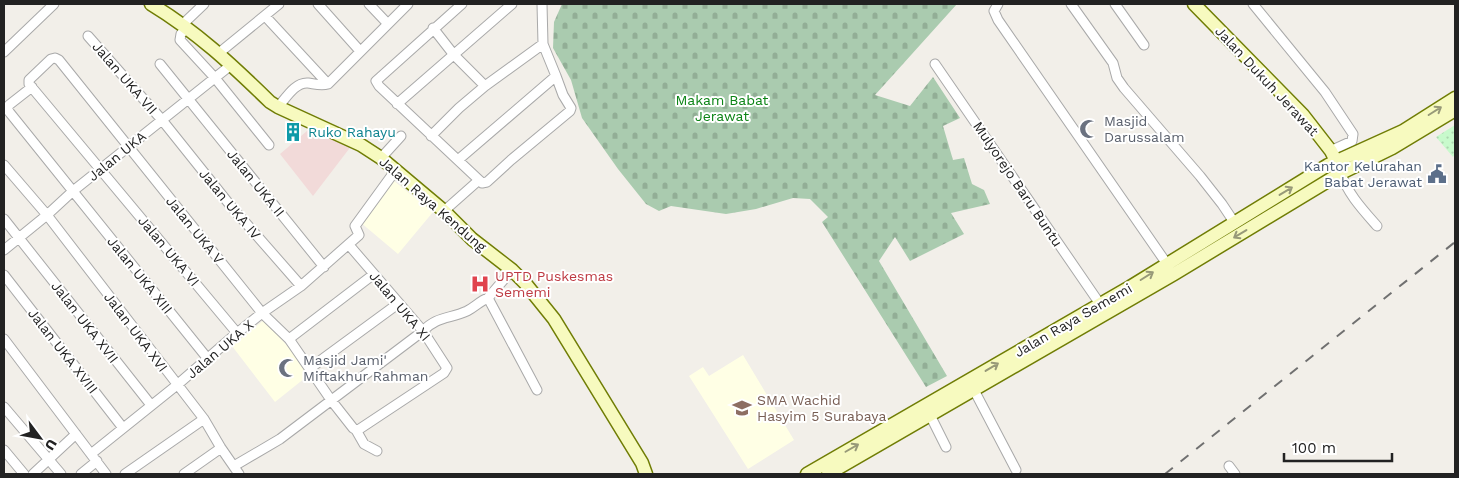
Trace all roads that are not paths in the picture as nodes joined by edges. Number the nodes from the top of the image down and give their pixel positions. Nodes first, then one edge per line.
1 (54, 4) edge
2 (151, 4) edge
3 (204, 4) edge
4 (279, 4) edge
5 (318, 4) edge
6 (369, 4) edge
7 (408, 4) edge
8 (462, 4) edge
9 (512, 4) edge
10 (542, 4) edge
11 (1071, 4) edge
12 (1115, 4) edge
13 (1194, 4) edge
14 (1252, 4) edge
15 (996, 8) edge
16 (265, 16) junction
17 (388, 24) junction
18 (185, 25) junction
19 (433, 28) junction
20 (88, 36) dead end
21 (543, 44) junction
22 (1144, 45) dead end
23 (360, 51) junction
24 (4, 52) edge
25 (219, 53) junction
26 (454, 55) junction
27 (160, 64) dead end
28 (935, 64) dead end
29 (231, 65) junction
30 (556, 76) junction
31 (214, 78) junction
32 (328, 84) junction
33 (30, 85) junction
34 (485, 86) junction
35 (1455, 98) edge
36 (188, 99) junction
37 (397, 104) junction
38 (278, 107) junction
39 (1455, 110) edge
40 (162, 120) junction
41 (401, 136) dead end
42 (431, 136) junction
43 (269, 145) dead end
44 (129, 146) junction
45 (381, 158) junction
46 (1334, 158) junction
47 (458, 160) junction
48 (4, 165) edge
49 (101, 169) junction
50 (395, 171) junction
51 (479, 180) junction
52 (73, 191) junction
53 (444, 211) junction
54 (47, 215) junction
55 (1232, 218) junction
56 (4, 219) edge
57 (1377, 226) dead end
58 (19, 238) junction
59 (349, 245) junction
60 (4, 250) edge
61 (1164, 260) junction
62 (324, 266) junction
63 (512, 270) junction
64 (374, 274) junction
65 (4, 275) edge
66 (301, 286) junction
67 (488, 298) junction
68 (1097, 301) junction
69 (399, 303) junction
70 (262, 313) junction
71 (423, 331) junction
72 (237, 333) junction
73 (4, 339) edge
74 (289, 339) junction
75 (1034, 348) junction
76 (208, 359) junction
77 (309, 369) junction
78 (177, 385) junction
79 (537, 390) dead end
80 (974, 390) junction
81 (950, 398) junction
82 (331, 400) junction
83 (151, 406) junction
84 (4, 407) edge
85 (930, 415) junction
86 (204, 419) junction
87 (123, 428) junction
88 (356, 430) junction
89 (76, 434) junction
90 (946, 447) dead end
91 (220, 448) junction
92 (4, 450) edge
93 (377, 451) dead end
94 (48, 458) junction
95 (94, 458) junction
96 (1229, 466) dead end
97 (236, 470) edge
98 (1016, 470) dead end
99 (31, 474) edge
100 (61, 474) edge
101 (82, 474) edge
102 (106, 474) edge
103 (125, 474) edge
104 (184, 474) edge
105 (646, 474) edge
106 (807, 474) edge
107 (828, 474) edge
108 (1235, 474) edge

1 - 24 street
2 - 18 main road, Jalan Raya Kendung
3 - 18 street
4 - 16 street
5 - 23 street
6 - 17 street
7 - 17 street
8 - 19 street
9 - 26 street
10 - 21 street
11 - 55 street
12 - 22 street
13 - 46 main road, Jalan Dukuh Jerawat
14 - 46 street
15 - 61 street
16 - 25 street
16 - 32 street
17 - 23 street
18 - 25 main road, Jalan Raya Kendung
18 - 31 street
19 - 26 street
19 - 37 street
20 - 40 street, Jalan UKA VII
21 - 30 street
21 - 34 street
23 - 32 street
25 - 29 main road, Jalan Raya Kendung
26 - 34 street
26 - 37 street
27 - 36 street, Jalan UKA II
28 - 68 street, Mulyorejo Baru Buntu
29 - 31 street, Jalan UKA
29 - 38 main road, Jalan Raya Kendung
30 - 47 street
30 - 51 street
31 - 36 street, Jalan UKA
31 - 43 street
32 - 38 street
33 - 44 street, Jalan UKA V
33 - 49 street, Jalan UKA VI
33 - 52 street, Jalan UKA XIII
34 - 42 street
46 -> 35 main road
36 - 40 street, Jalan UKA
36 - 62 street, Jalan UKA II
37 - 42 street
38 - 45 main road, Jalan Raya Kendung
39 - 46 main road
40 - 44 street, Jalan UKA
40 - 66 street, Jalan UKA IV
41 - 45 street
42 - 47 street
44 - 49 street, Jalan UKA
44 - 70 street, Jalan UKA V
45 - 50 main road, Jalan Raya Kendung
55 -> 46 main road, Jalan Raya Sememi
46 - 57 street
46 -> 75 main road, Jalan Raya Sememi
47 - 51 street
48 - 54 street, Jalan UKA XVI
49 - 52 street, Jalan UKA
49 - 72 street, Jalan UKA VI
50 - 53 main road, Jalan Raya Kendung
50 - 59 street
51 - 53 street
52 - 54 street, Jalan UKA
52 - 76 street, Jalan UKA XIII
53 - 63 main road, Jalan Raya Kendung
54 - 58 street, Jalan UKA
54 - 78 street, Jalan UKA XVI
55 - 61 main road, Jalan Raya Sememi
56 - 58 street, Jalan UKA XVII
58 - 60 street, Jalan UKA
58 - 83 street, Jalan UKA XVII
59 - 62 street, Jalan UKA X
59 - 64 street, Jalan UKA XI
68 -> 61 main road, Jalan Raya Sememi
62 - 66 street, Jalan UKA X
63 - 67 street
63 - 105 main road, Jalan Raya Kendung
64 - 69 street, Jalan UKA XI
64 - 74 street
65 - 87 street, Jalan UKA XVIII
66 - 70 street, Jalan UKA X
67 - 71 street
67 - 79 street
68 - 75 main road, Jalan Raya Sememi
69 - 71 street, Jalan UKA XI
69 - 77 street
70 - 72 street, Jalan UKA X
70 - 74 street, Jalan UKA V
71 - 82 street
71 - 88 street, Jalan UKA XI
72 - 76 street, Jalan UKA X
73 - 89 street
74 - 77 street, Jalan UKA V
75 - 80 main road, Jalan Raya Sememi
81 -> 75 main road, Jalan Raya Sememi
76 - 78 street, Jalan UKA X
77 - 82 street, Jalan UKA V
78 - 83 street, Jalan UKA X
78 - 86 street, Jalan UKA XVI
80 - 81 main road, Jalan Raya Sememi
80 - 98 street
81 - 85 main road, Jalan Raya Sememi
106 -> 81 main road, Jalan Raya Sememi
82 - 88 street, Jalan UKA V
82 - 97 street
83 - 87 street, Jalan UKA X
84 - 94 street
85 - 90 street
85 - 107 main road, Jalan Raya Sememi
86 - 91 street, Jalan UKA XVI
86 - 103 street
87 - 95 street, Jalan UKA X
88 - 93 street, Jalan UKA V
89 - 94 street
89 - 95 street
91 - 97 street, Jalan UKA XVI
91 - 104 street
92 - 99 street
94 - 99 street
94 - 100 street
95 - 101 street, Jalan UKA X
95 - 102 street
96 - 108 street

